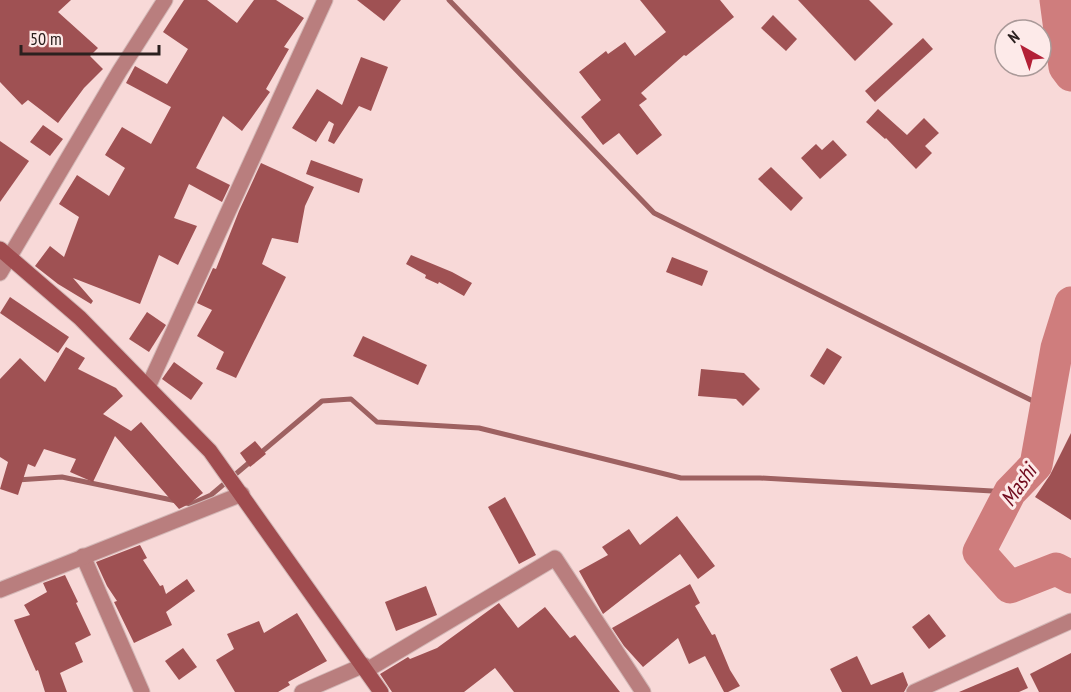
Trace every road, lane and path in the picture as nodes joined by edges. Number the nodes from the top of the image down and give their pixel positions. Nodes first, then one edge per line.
1 (165, 0) edge
2 (325, 0) edge
3 (5, 253) edge
4 (0, 273) edge
5 (148, 387) junction
6 (242, 494) junction
7 (83, 556) junction
8 (0, 590) edge
9 (1071, 621) edge
10 (365, 667) junction
11 (142, 692) edge
12 (302, 692) edge
13 (381, 692) edge
14 (643, 692) edge
15 (914, 692) edge

1 - 3 street
2 - 5 street
3 - 4 street
3 - 5 street
5 - 6 street
6 - 7 street
6 - 10 street
7 - 8 street
7 - 11 street
9 - 15 street
10 - 12 street
10 - 13 street
10 - 14 street

